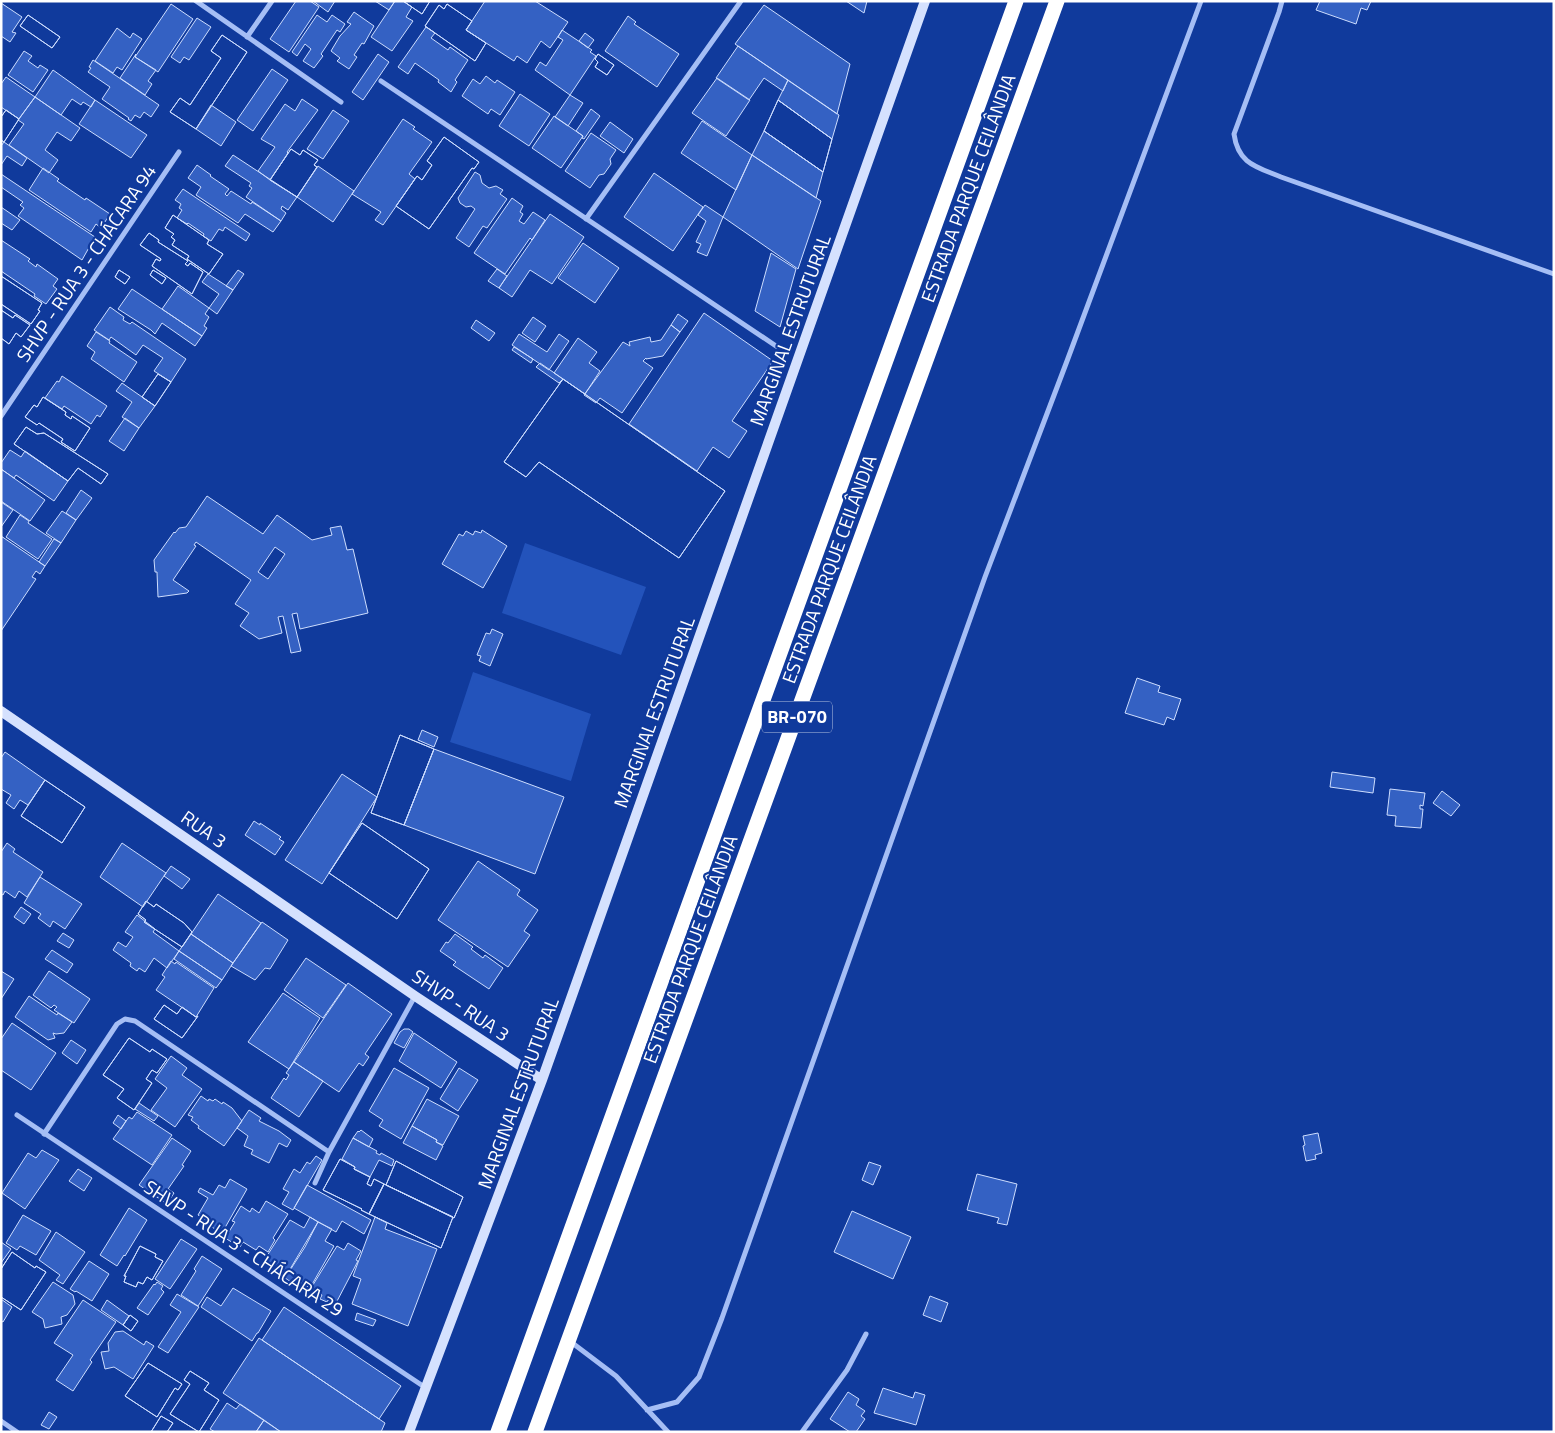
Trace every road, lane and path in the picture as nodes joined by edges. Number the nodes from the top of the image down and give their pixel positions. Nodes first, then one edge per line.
1 (196, 1) edge
2 (272, 1) edge
3 (741, 1) edge
4 (925, 1) edge
5 (1016, 1) edge
6 (1057, 1) edge
7 (1201, 1) edge
8 (1282, 1) edge
9 (248, 37) junction
10 (381, 81) dead end
11 (341, 102) dead end
12 (179, 152) dead end
13 (586, 219) junction
14 (1554, 274) edge
15 (776, 346) dead end
16 (1, 416) edge
17 (1, 711) edge
18 (387, 977) joint
19 (415, 996) junction
20 (542, 1080) junction
21 (17, 1115) dead end
22 (44, 1134) junction
23 (329, 1152) junction
24 (315, 1183) dead end
25 (866, 1334) dead end
26 (569, 1340) junction
27 (426, 1388) junction
28 (647, 1410) junction
29 (1, 1421) edge
30 (17, 1432) edge
31 (409, 1432) edge
32 (498, 1432) edge
33 (535, 1432) edge
34 (668, 1432) edge
35 (802, 1432) edge

1 - 9 street
2 - 9 street
3 - 13 street
4 - 20 main road, MARGINAL ESTRUTURAL
5 - 32 highway, ESTRADA PARQUE CEILÂNDIA / BR-070
6 - 26 highway, ESTRADA PARQUE CEILÂNDIA / BR-070
7 - 28 street
8 - 14 street
9 - 11 street
10 - 13 street
12 - 16 street, SHVP - RUA 3 - CHÁCARA 94
13 - 15 street
17 - 18 main road, RUA 3
18 - 19 main road, SHVP - RUA 3
19 - 20 main road, SHVP - RUA 3
19 - 23 street
20 - 27 main road, MARGINAL ESTRUTURAL
21 - 22 street, SHVP - RUA 3 - CHÁCARA 29
22 - 23 street
22 - 27 street, SHVP - RUA 3 - CHÁCARA 29
23 - 24 street
25 - 35 street
26 - 28 street
26 - 33 highway, ESTRADA PARQUE CEILÂNDIA / BR-070
27 - 31 main road, MARGINAL ESTRUTURAL
28 - 34 street
29 - 30 street

